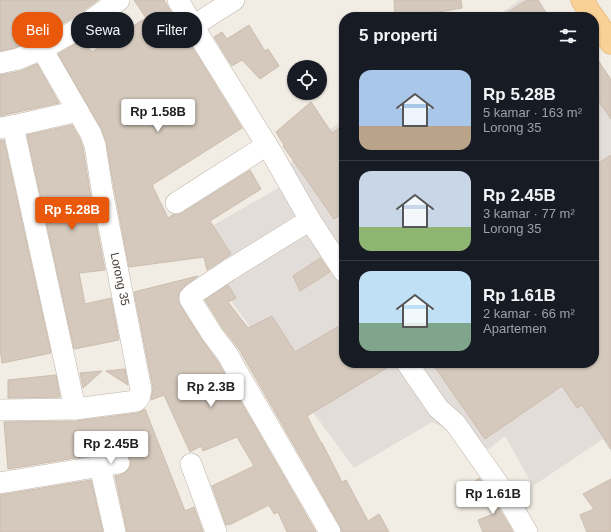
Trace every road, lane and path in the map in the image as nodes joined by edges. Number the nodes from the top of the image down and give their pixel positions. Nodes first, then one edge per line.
1 (119, 0) edge
2 (178, 0) edge
3 (234, 0) edge
4 (582, 0) edge
5 (185, 12) edge
6 (590, 12) edge
7 (202, 20) edge
8 (599, 25) edge
9 (202, 41) edge
10 (611, 43) edge
11 (42, 49) junction
12 (0, 63) edge
13 (78, 111) junction
14 (7, 127) edge
15 (266, 144) junction
16 (176, 203) dead end
17 (310, 220) junction
18 (339, 264) edge
19 (410, 368) edge
20 (74, 409) junction
21 (0, 410) edge
22 (191, 464) dead end
23 (0, 483) edge
24 (115, 532) edge
25 (216, 532) edge
26 (330, 532) edge
27 (527, 532) edge

1 - 11 street
2 - 5 street
3 - 7 street
4 - 6 main road
8 - 10 main road
9 - 15 street
11 - 12 street
11 - 13 street, Lorong 35
13 - 14 street
13 - 20 street, Lorong 35
14 - 20 street
15 - 16 street
15 - 17 street
17 - 18 street
17 - 26 street
19 - 27 street
20 - 21 street
22 - 25 street
23 - 24 street

